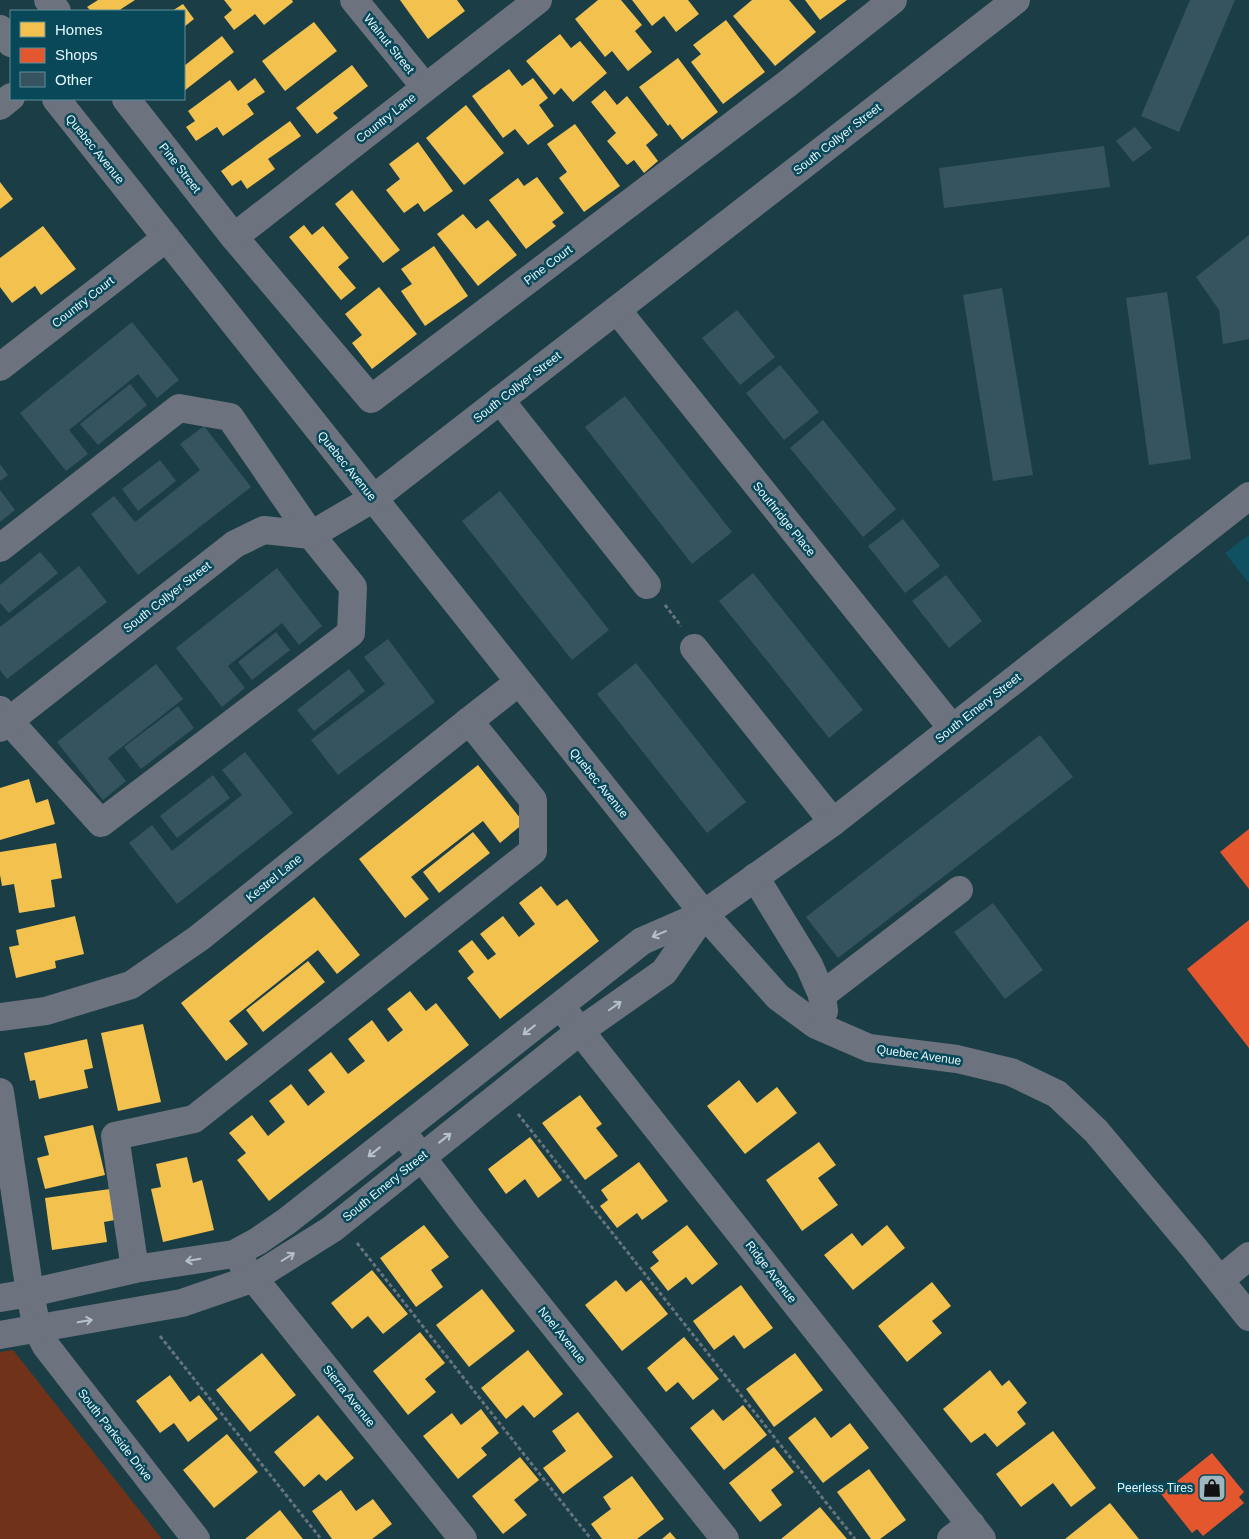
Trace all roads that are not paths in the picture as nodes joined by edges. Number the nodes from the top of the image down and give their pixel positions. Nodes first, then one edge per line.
1 (48, 0) edge
2 (354, 0) edge
3 (538, 0) edge
4 (893, 0) edge
5 (1014, 0) edge
6 (56, 10) edge
7 (0, 29) edge
8 (10, 42) edge
9 (425, 87) junction
10 (10, 98) edge
11 (57, 100) edge
12 (127, 100) edge
13 (0, 106) edge
14 (234, 237) junction
15 (166, 238) junction
16 (617, 310) junction
17 (0, 367) edge
18 (500, 400) junction
19 (1249, 496) edge
20 (374, 498) junction
21 (311, 535) junction
22 (0, 548) edge
23 (654, 593) road end
24 (689, 638) road end
25 (519, 682) junction
26 (3, 720) edge
27 (469, 721) junction
28 (952, 728) junction
29 (833, 822) junction
30 (755, 877) junction
31 (959, 890) dead end
32 (704, 914) junction
33 (822, 995) junction
34 (560, 1006) junction
35 (0, 1017) edge
36 (822, 1028) junction
37 (580, 1031) junction
38 (0, 1092) edge
39 (402, 1131) junction
40 (422, 1156) junction
41 (234, 1254) junction
42 (1249, 1256) edge
43 (134, 1270) junction
44 (254, 1278) junction
45 (1220, 1280) junction
46 (30, 1288) junction
47 (0, 1298) edge
48 (1249, 1317) edge
49 (37, 1329) junction
50 (0, 1335) edge
51 (968, 1534) edge
52 (196, 1539) edge
53 (463, 1539) edge
54 (725, 1539) edge

1 - 6 street
2 - 9 street, Walnut Street
3 - 9 street, Country Lane
4 - 14 street, Pine Court
5 - 16 street, South Collyer Street
7 - 8 street
9 - 14 street, Country Lane
10 - 13 street
11 - 15 street, Quebec Avenue
12 - 14 street, Pine Street
15 - 17 street, Country Court
15 - 20 street, Quebec Avenue
16 - 18 street, South Collyer Street
16 - 28 street, Southridge Place
18 - 20 street, South Collyer Street
18 - 23 street
19 - 28 street, South Emery Street
20 - 21 street, South Collyer Street
20 - 25 street, Quebec Avenue
21 - 22 street
21 - 26 street, South Collyer Street
21 - 26 street
24 - 29 street
25 - 27 street, Kestrel Lane
25 - 32 street, Quebec Avenue
27 - 35 street, Kestrel Lane
27 - 43 street
28 - 29 street, South Emery Street
29 - 30 street, South Emery Street
30 - 32 street, South Emery Street
30 - 33 street
31 - 33 street
32 -> 34 street, South Emery Street
32 - 36 street, Quebec Avenue
37 -> 32 street, South Emery Street
33 - 36 street
34 - 37 street, Ridge Avenue
34 -> 39 street, South Emery Street
36 - 45 street, Quebec Avenue
40 -> 37 street, South Emery Street
37 - 51 street, Ridge Avenue
38 - 46 street
39 - 40 street, Noel Avenue
39 -> 41 street, South Emery Street
44 -> 40 street, South Emery Street
40 - 54 street, Noel Avenue
41 -> 43 street, South Emery Street
41 - 44 street, Sierra Avenue
42 - 45 street
43 - 46 street, South Emery Street
49 -> 44 street, South Emery Street
44 - 53 street, Sierra Avenue
45 - 48 street, Quebec Avenue
46 - 47 street, South Emery Street
46 - 49 street, South Parkside Drive
49 - 50 street, South Emery Street
49 - 52 street, South Parkside Drive

